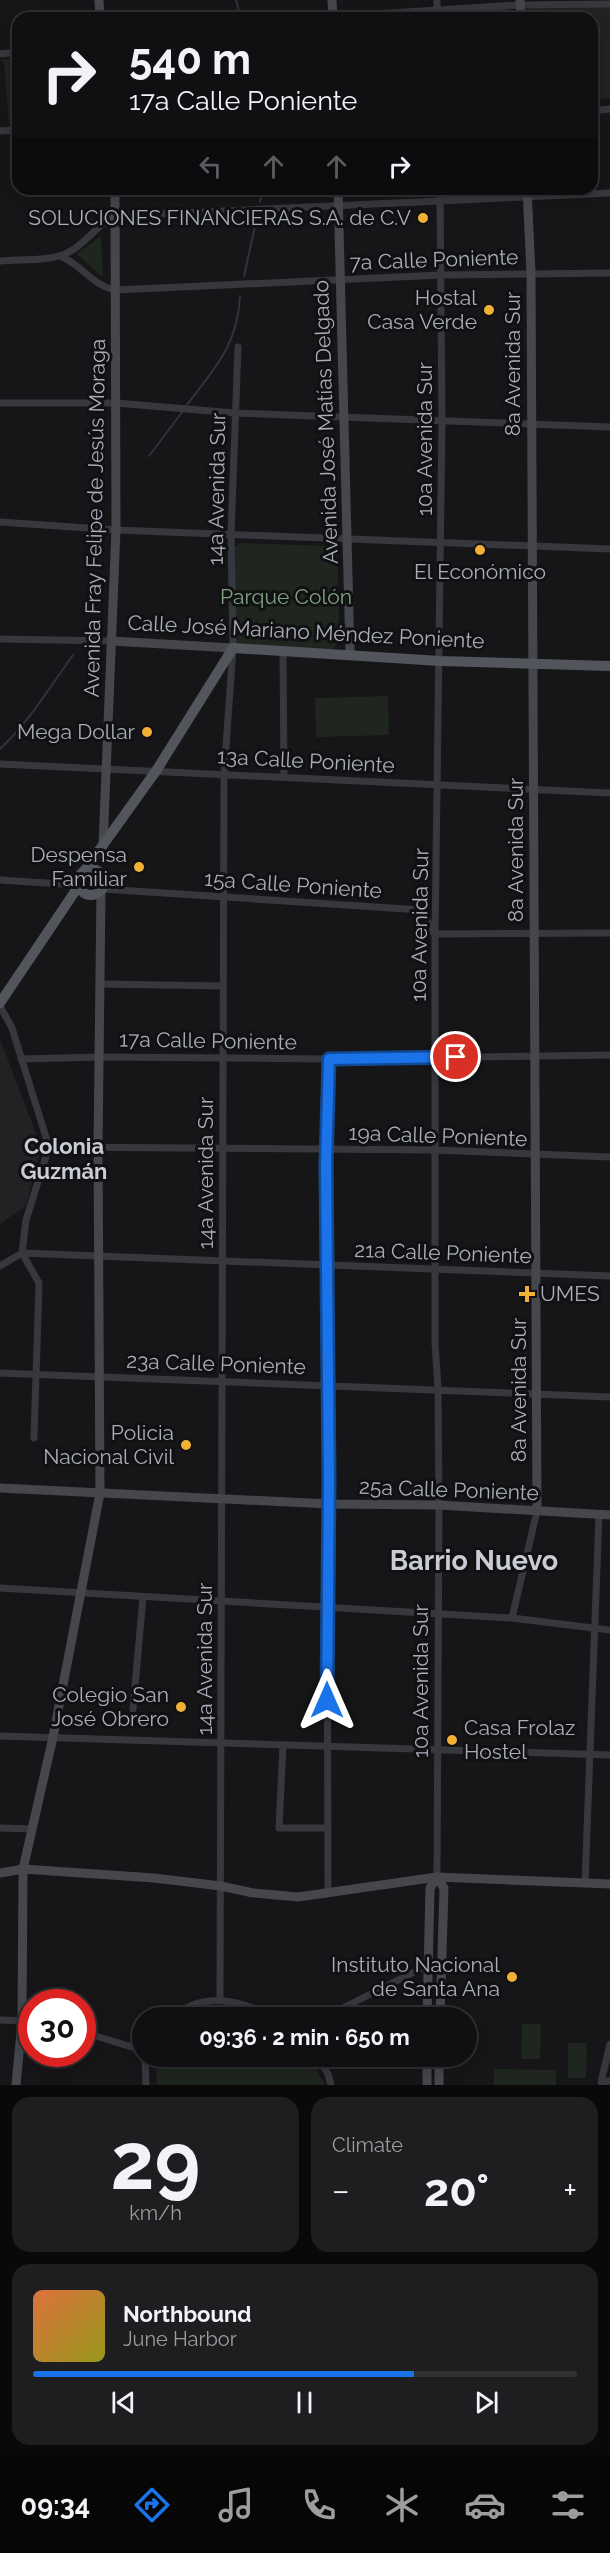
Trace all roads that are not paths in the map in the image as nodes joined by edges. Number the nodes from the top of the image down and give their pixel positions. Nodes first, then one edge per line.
1 (520, 3) edge
2 (610, 4) edge
3 (452, 12) edge
4 (115, 195) edge
5 (338, 195) edge
6 (440, 195) edge
7 (506, 195) edge
8 (527, 195) edge
9 (441, 201) junction
10 (338, 205) junction
11 (117, 216) junction
12 (60, 256) junction
13 (0, 261) edge
14 (531, 273) junction
15 (610, 273) edge
16 (441, 276) junction
17 (340, 280) junction
18 (116, 290) junction
19 (238, 347) dead end
20 (0, 403) edge
21 (116, 403) junction
22 (235, 413) junction
23 (344, 417) junction
24 (442, 421) junction
25 (531, 423) junction
26 (610, 427) edge
27 (0, 522) edge
28 (116, 530) junction
29 (231, 535) junction
30 (347, 540) junction
31 (441, 543) junction
32 (532, 547) junction
33 (610, 549) edge
34 (0, 639) edge
35 (111, 641) junction
36 (234, 648) junction
37 (283, 652) junction
38 (350, 654) junction
39 (440, 660) junction
40 (533, 663) junction
41 (610, 666) edge
42 (0, 764) edge
43 (105, 770) junction
44 (156, 771) junction
45 (224, 774) junction
46 (284, 776) junction
47 (438, 784) junction
48 (534, 789) junction
49 (610, 793) edge
50 (103, 848) junction
51 (85, 870) junction
52 (103, 876) junction
53 (0, 880) edge
54 (89, 890) junction
55 (224, 897) junction
56 (610, 933) edge
57 (435, 934) junction
58 (535, 934) junction
59 (100, 984) junction
60 (223, 986) junction
61 (0, 1004) edge
62 (610, 1055) edge
63 (101, 1057) junction
64 (435, 1057) junction
65 (536, 1057) junction
66 (222, 1058) junction
67 (21, 1059) junction
68 (329, 1059) junction
69 (49, 1147) junction
70 (98, 1148) junction
71 (222, 1148) junction
72 (327, 1149) junction
73 (435, 1150) junction
74 (536, 1156) junction
75 (610, 1157) edge
76 (22, 1253) junction
77 (99, 1255) junction
78 (222, 1261) junction
79 (327, 1265) junction
80 (0, 1266) edge
81 (435, 1269) junction
82 (537, 1273) junction
83 (610, 1276) edge
84 (0, 1373) edge
85 (36, 1375) junction
86 (100, 1377) junction
87 (222, 1382) junction
88 (328, 1385) junction
89 (438, 1389) junction
90 (537, 1394) junction
91 (610, 1397) edge
92 (34, 1438) dead end
93 (0, 1488) edge
94 (100, 1493) junction
95 (222, 1499) junction
96 (329, 1504) junction
97 (439, 1505) junction
98 (537, 1511) junction
99 (599, 1515) junction
100 (610, 1515) edge
101 (0, 1588) edge
102 (81, 1593) junction
103 (143, 1596) junction
104 (222, 1601) junction
105 (327, 1607) junction
106 (437, 1613) junction
107 (512, 1618) junction
108 (594, 1629) junction
109 (610, 1630) edge
110 (133, 1709) dead end
111 (0, 1736) edge
112 (53, 1737) junction
113 (222, 1743) junction
114 (283, 1745) junction
115 (327, 1746) junction
116 (437, 1750) junction
117 (591, 1754) junction
118 (610, 1755) edge
119 (0, 1828) edge
120 (328, 1828) junction
121 (32, 1829) junction
122 (23, 1869) junction
123 (0, 1873) edge
124 (437, 1877) junction
125 (585, 1883) junction
126 (610, 1884) edge
127 (221, 1886) junction
128 (328, 1892) junction
129 (428, 1965) junction
130 (442, 1965) junction
131 (26, 1989) edge
132 (220, 1999) junction
133 (188, 2007) edge
134 (254, 2007) edge
135 (346, 2007) edge
136 (427, 2007) edge
137 (440, 2007) edge
138 (0, 2020) edge
139 (18, 2021) edge
140 (96, 2036) edge
141 (610, 2044) edge
142 (132, 2047) edge
143 (19, 2067) edge
144 (145, 2067) edge
145 (324, 2067) edge
146 (427, 2067) edge
147 (439, 2067) edge
148 (610, 2081) edge
149 (16, 2085) edge
150 (146, 2085) edge
151 (331, 2085) edge
152 (427, 2085) edge
153 (439, 2085) edge

1 - 2 street
1 - 3 street
4 - 11 street, Avenida Fray Felipe de Jesús Moraga
5 - 10 street, Avenida José Matías Delgado
6 - 9 street, 10a Avenida Sur
7 - 9 street
8 - 14 street, 8a Avenida Sur
9 - 10 street
9 - 16 street, 10a Avenida Sur
10 - 11 street
10 - 17 street, Avenida José Matías Delgado
11 - 12 street
11 - 18 street, Avenida Fray Felipe de Jesús Moraga
12 - 13 street
12 - 18 street
14 - 15 street, 7a Calle Poniente
14 - 16 street, 7a Calle Poniente
14 - 25 street, 8a Avenida Sur
16 - 17 street, 7a Calle Poniente
16 - 24 street, 10a Avenida Sur
17 - 18 street, 7a Calle Poniente
17 - 23 street, Avenida José Matías Delgado
18 - 21 street, Avenida Fray Felipe de Jesús Moraga
19 - 22 street, 14a Avenida Sur
20 - 21 street
21 - 22 street
21 - 28 street, Avenida Fray Felipe de Jesús Moraga
22 - 23 street
22 - 29 street, 14a Avenida Sur
23 - 24 street
23 - 30 street, Avenida José Matías Delgado
24 - 25 street
24 - 31 street, 10a Avenida Sur
25 - 26 street
25 - 32 street, 8a Avenida Sur
27 - 28 street
28 - 29 street
28 - 35 street, Avenida Fray Felipe de Jesús Moraga
29 - 30 street
29 - 36 street, 14a Avenida Sur
30 - 31 street
30 - 38 street, Avenida José Matías Delgado
31 - 32 street
31 - 39 street, 10a Avenida Sur
32 - 33 street
32 - 40 street, 8a Avenida Sur
34 - 35 street, Calle José Mariano Méndez Poniente
35 - 36 street, Calle José Mariano Méndez Poniente
35 - 43 street, Avenida Fray Felipe de Jesús Moraga
36 - 37 main road, Calle José Mariano Méndez Poniente
36 - 44 main road
36 - 45 street, 14a Avenida Sur
37 - 38 main road, Calle José Mariano Méndez Poniente
37 - 46 street
38 - 39 main road, Calle José Mariano Méndez Poniente
39 - 40 main road, Calle José Mariano Méndez Poniente
39 - 47 street, 10a Avenida Sur
40 - 41 main road, Calle José Mariano Méndez Poniente
40 - 48 street, 8a Avenida Sur
42 - 43 street, 13a Calle Poniente
43 - 44 street, 13a Calle Poniente
43 - 50 street, Avenida Fray Felipe de Jesús Moraga
44 - 45 street, 13a Calle Poniente
44 - 50 main road
45 - 46 street, 13a Calle Poniente
45 - 55 street, 14a Avenida Sur
46 - 47 street, 13a Calle Poniente
47 - 48 street, 13a Calle Poniente
47 - 57 street, 10a Avenida Sur
48 - 49 street, 13a Calle Poniente
48 - 58 street, 8a Avenida Sur
50 - 51 main road
50 - 52 main road
51 - 52 main road
51 - 54 main road
52 - 54 main road
53 - 54 street, 15a Calle Poniente
54 - 55 street, 15a Calle Poniente
54 - 59 street
54 - 61 main road
55 - 57 street, 15a Calle Poniente
55 - 60 street, 14a Avenida Sur
56 - 58 street
57 - 58 street
57 - 64 street, 10a Avenida Sur
58 - 65 street, 8a Avenida Sur
59 - 60 street
59 - 63 street
60 - 66 street, 14a Avenida Sur
61 - 67 street
62 - 65 street, 17a Calle Poniente
63 - 66 street, 17a Calle Poniente
63 - 67 street, 17a Calle Poniente
63 - 70 street
64 - 65 street, 17a Calle Poniente
64 - 68 street, 17a Calle Poniente
64 - 73 street, 10a Avenida Sur
65 - 74 street, 8a Avenida Sur
66 - 68 street, 17a Calle Poniente
66 - 71 street, 14a Avenida Sur
67 - 69 street
68 - 72 street
69 - 70 street, 19a Calle Poniente
69 - 76 street
70 - 71 street, 19a Calle Poniente
70 - 77 street
71 - 72 street, 19a Calle Poniente
71 - 78 street, 14a Avenida Sur
72 - 73 street, 19a Calle Poniente
72 - 79 street
73 - 74 street, 19a Calle Poniente
73 - 81 street, 10a Avenida Sur
74 - 75 street, 19a Calle Poniente
74 - 82 street, 8a Avenida Sur
76 - 77 street, 21a Calle Poniente
76 - 80 street
76 - 85 street
77 - 78 street, 21a Calle Poniente
77 - 86 street
78 - 79 street, 21a Calle Poniente
78 - 87 street, 14a Avenida Sur
79 - 81 street, 21a Calle Poniente
79 - 88 street
81 - 82 street, 21a Calle Poniente
81 - 89 street, 10a Avenida Sur
82 - 83 street, 21a Calle Poniente
82 - 90 street, 8a Avenida Sur
84 - 85 street, 23a Calle Poniente
85 - 86 street, 23a Calle Poniente
85 - 92 street
86 - 87 street, 23a Calle Poniente
86 - 94 street
87 - 88 street, 23a Calle Poniente
87 - 95 street, 14a Avenida Sur
88 - 89 street, 23a Calle Poniente
88 - 96 street
89 - 90 street, 23a Calle Poniente
89 - 97 street, 10a Avenida Sur
90 - 91 street, 23a Calle Poniente
90 - 98 street, 8a Avenida Sur
93 - 94 street, 25a Calle Poniente
94 - 95 street, 25a Calle Poniente
94 - 102 street
95 - 96 street, 25a Calle Poniente
95 - 104 street, 14a Avenida Sur
96 - 97 street, 25a Calle Poniente
96 - 105 street
97 - 98 street, 25a Calle Poniente
97 - 106 street, 10a Avenida Sur
98 - 99 street, 25a Calle Poniente
98 - 107 street
99 - 100 street, 25a Calle Poniente
99 - 108 street
101 - 102 street
102 - 103 street
102 - 112 street
103 - 104 street
103 - 110 street
104 - 105 street
104 - 113 street, 14a Avenida Sur
105 - 106 street
105 - 115 street
106 - 107 street
106 - 116 street, 10a Avenida Sur
107 - 108 street
108 - 109 street
108 - 117 street
111 - 112 street
112 - 113 street
112 - 121 street
113 - 114 street
113 - 127 street, 14a Avenida Sur
114 - 115 street
114 - 120 street
115 - 116 street
115 - 120 street
116 - 117 street
116 - 124 street, 10a Avenida Sur
117 - 118 street
117 - 125 street
119 - 121 street
120 - 128 street
121 - 122 street
122 - 123 street
122 - 127 street
122 - 131 street
124 - 125 street
124 - 128 street
124 - 129 street
124 - 130 street
125 - 126 street
127 - 128 street
127 - 132 street, 14a Avenida Sur
129 - 130 street
129 - 135 street
129 - 136 street
130 - 137 street
132 - 133 street
132 - 134 street
138 - 139 street
140 - 142 street
141 - 148 street
143 - 149 street
144 - 150 street
145 - 151 street
146 - 152 street
147 - 153 street

